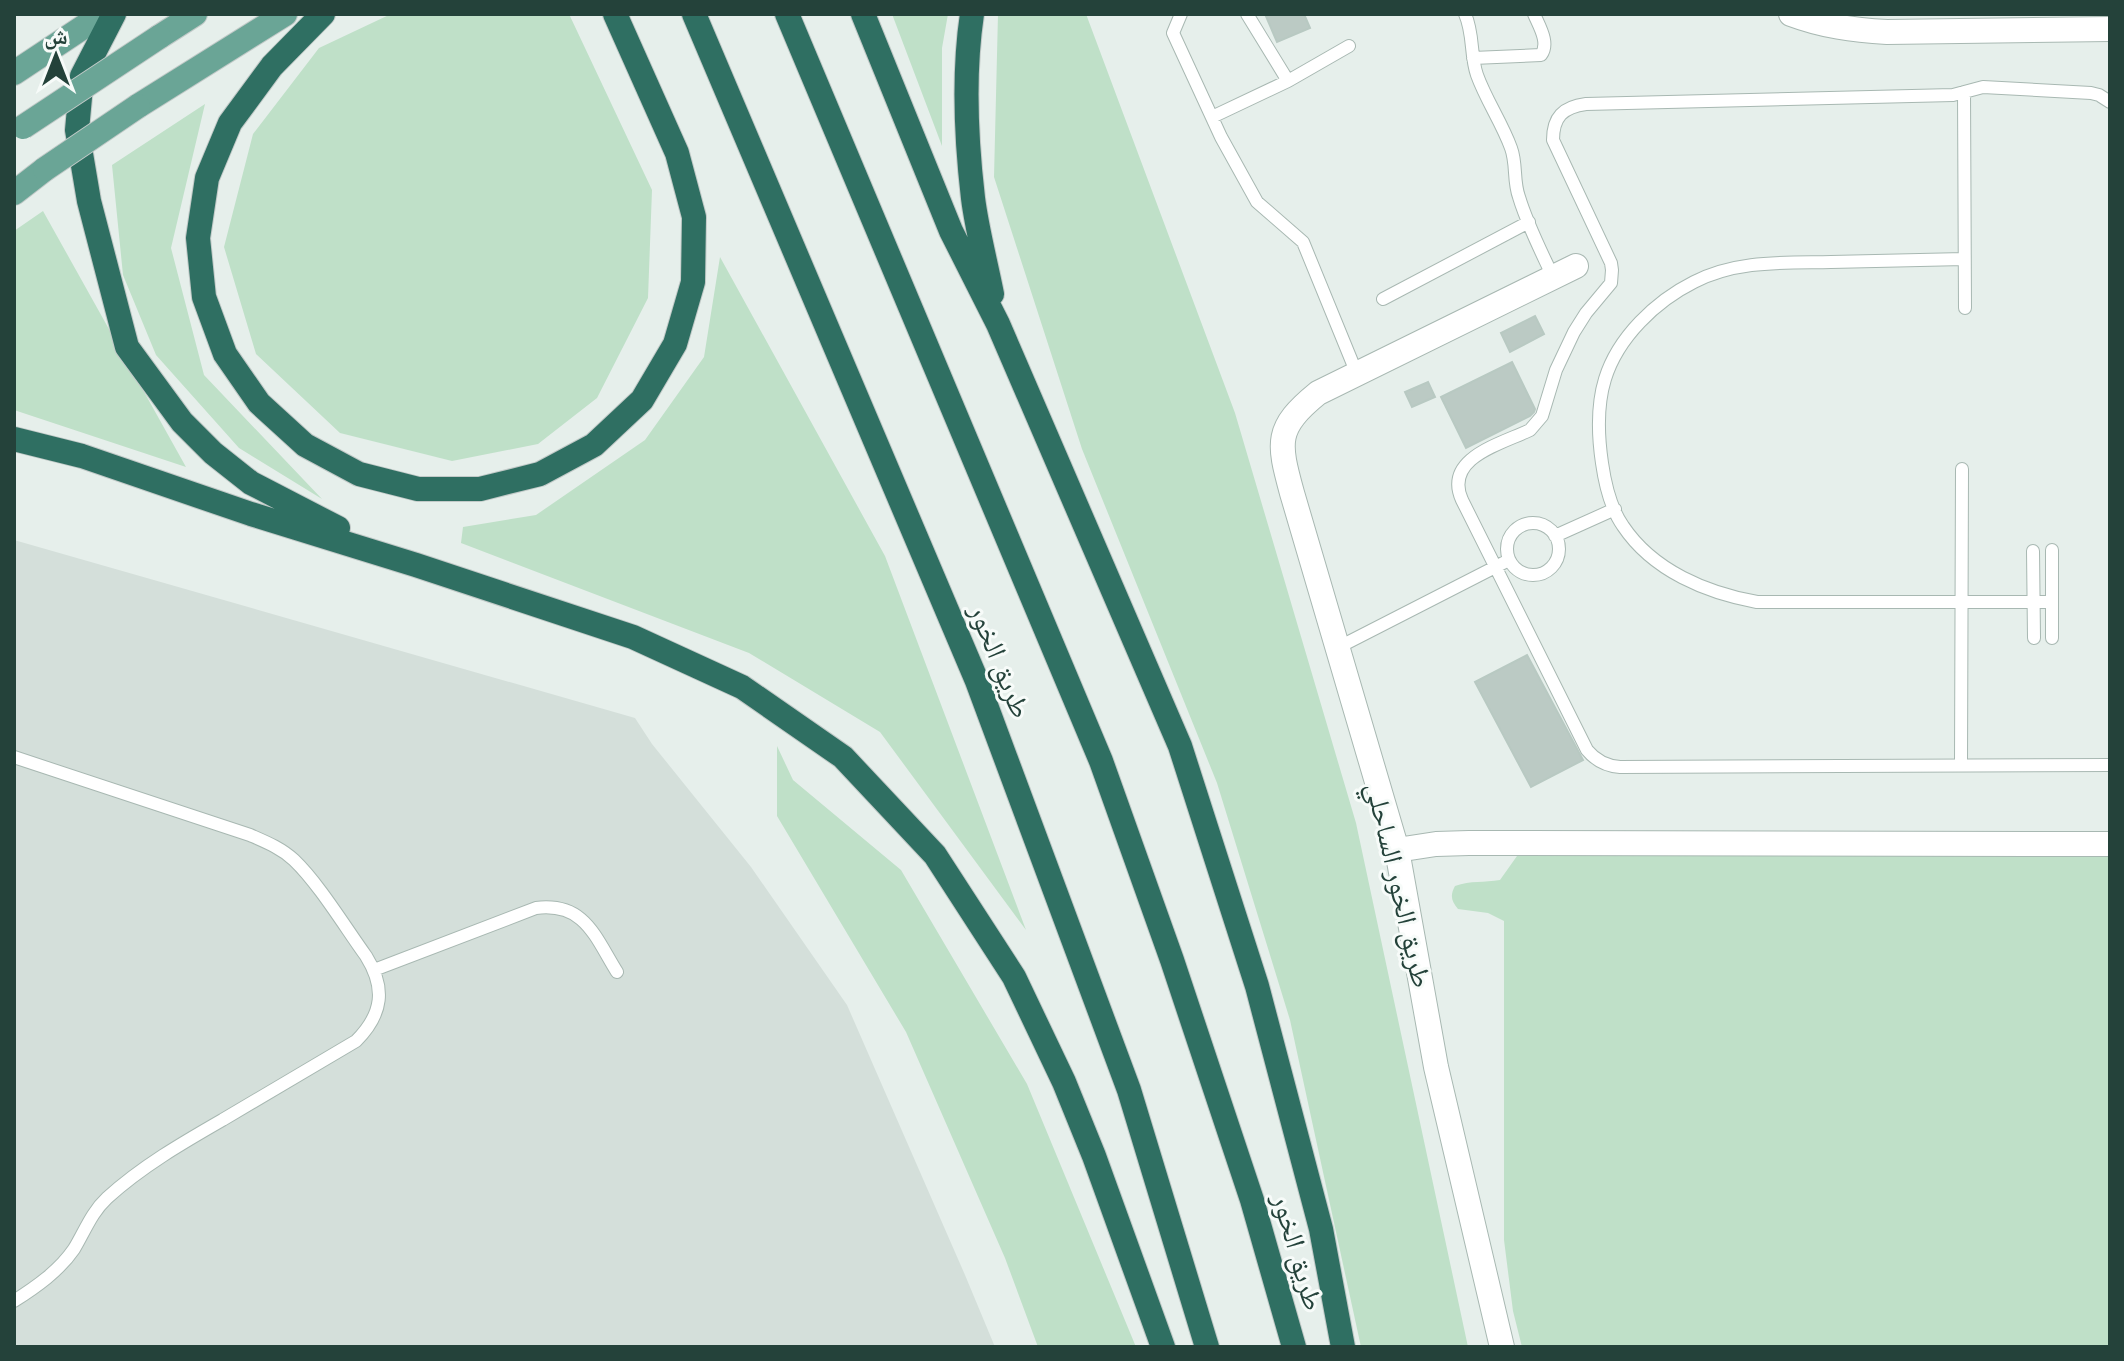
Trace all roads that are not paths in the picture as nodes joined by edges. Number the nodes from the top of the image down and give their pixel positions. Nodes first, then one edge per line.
1 (103, 14) edge
2 (114, 14) edge
3 (195, 14) edge
4 (285, 14) edge
5 (323, 14) edge
6 (615, 14) edge
7 (694, 14) edge
8 (787, 14) edge
9 (863, 14) edge
10 (972, 14) edge
11 (1181, 14) edge
12 (1247, 14) edge
13 (1465, 14) edge
14 (1534, 14) edge
15 (1791, 14) edge
16 (2110, 29) edge
17 (1349, 46) dead end
18 (1473, 58) junction
19 (14, 73) edge
20 (1288, 81) junction
21 (1964, 92) junction
22 (2110, 102) edge
23 (1212, 117) junction
24 (19, 130) edge
25 (14, 193) edge
26 (1529, 222) junction
27 (1964, 259) junction
28 (1576, 266) dead end
29 (1553, 277) junction
30 (1383, 299) dead end
31 (1965, 308) dead end
32 (998, 324) junction
33 (1357, 374) junction
34 (14, 439) edge
35 (1962, 469) dead end
36 (1615, 509) junction
37 (1555, 536) junction
38 (2052, 550) dead end
39 (2033, 551) dead end
40 (1509, 560) junction
41 (416, 565) junction
42 (1496, 567) junction
43 (1961, 602) junction
44 (2034, 602) junction
45 (2052, 602) junction
46 (2034, 638) dead end
47 (2052, 638) dead end
48 (1337, 648) junction
49 (14, 757) edge
50 (1961, 765) junction
51 (2110, 765) edge
52 (2110, 844) edge
53 (1397, 850) junction
54 (374, 970) junction
55 (617, 972) dead end
56 (14, 1301) edge
57 (1163, 1347) edge
58 (1207, 1347) edge
59 (1294, 1347) edge
60 (1343, 1347) edge
61 (1502, 1347) edge

1 - 19 main road
2 - 41 highway
3 - 24 main road, bridge
4 - 25 main road, bridge
5 - 6 highway
7 - 58 highway, طريق الخور
8 - 59 highway, طريق الخور
9 - 32 highway
10 - 32 highway
11 - 23 lane
12 - 20 lane
13 - 18 lane
14 - 18 lane
15 - 16 street
17 - 20 lane
18 - 26 lane
20 - 23 lane
21 - 22 lane
21 - 27 lane
21 - 42 lane
23 - 33 lane
26 - 29 lane
26 - 30 lane
27 - 31 lane
27 - 36 lane
28 - 29 street, طريق الخور الساحلي
29 - 33 street, طريق الخور الساحلي
32 - 60 highway
33 - 48 street, طريق الخور الساحلي
34 - 41 highway
35 - 43 lane
36 - 37 lane
36 - 43 lane
37 - 40 lane
37 - 40 lane
38 - 45 lane
39 - 44 lane
40 - 42 lane
41 - 57 highway
42 - 48 lane
42 - 50 lane
43 - 44 lane
43 - 50 lane
44 - 45 lane
44 - 46 lane
45 - 47 lane
48 - 53 street, طريق الخور الساحلي
49 - 54 lane
50 - 51 lane
52 - 53 street
53 - 61 street, طريق الخور الساحلي
54 - 55 lane
54 - 56 lane

